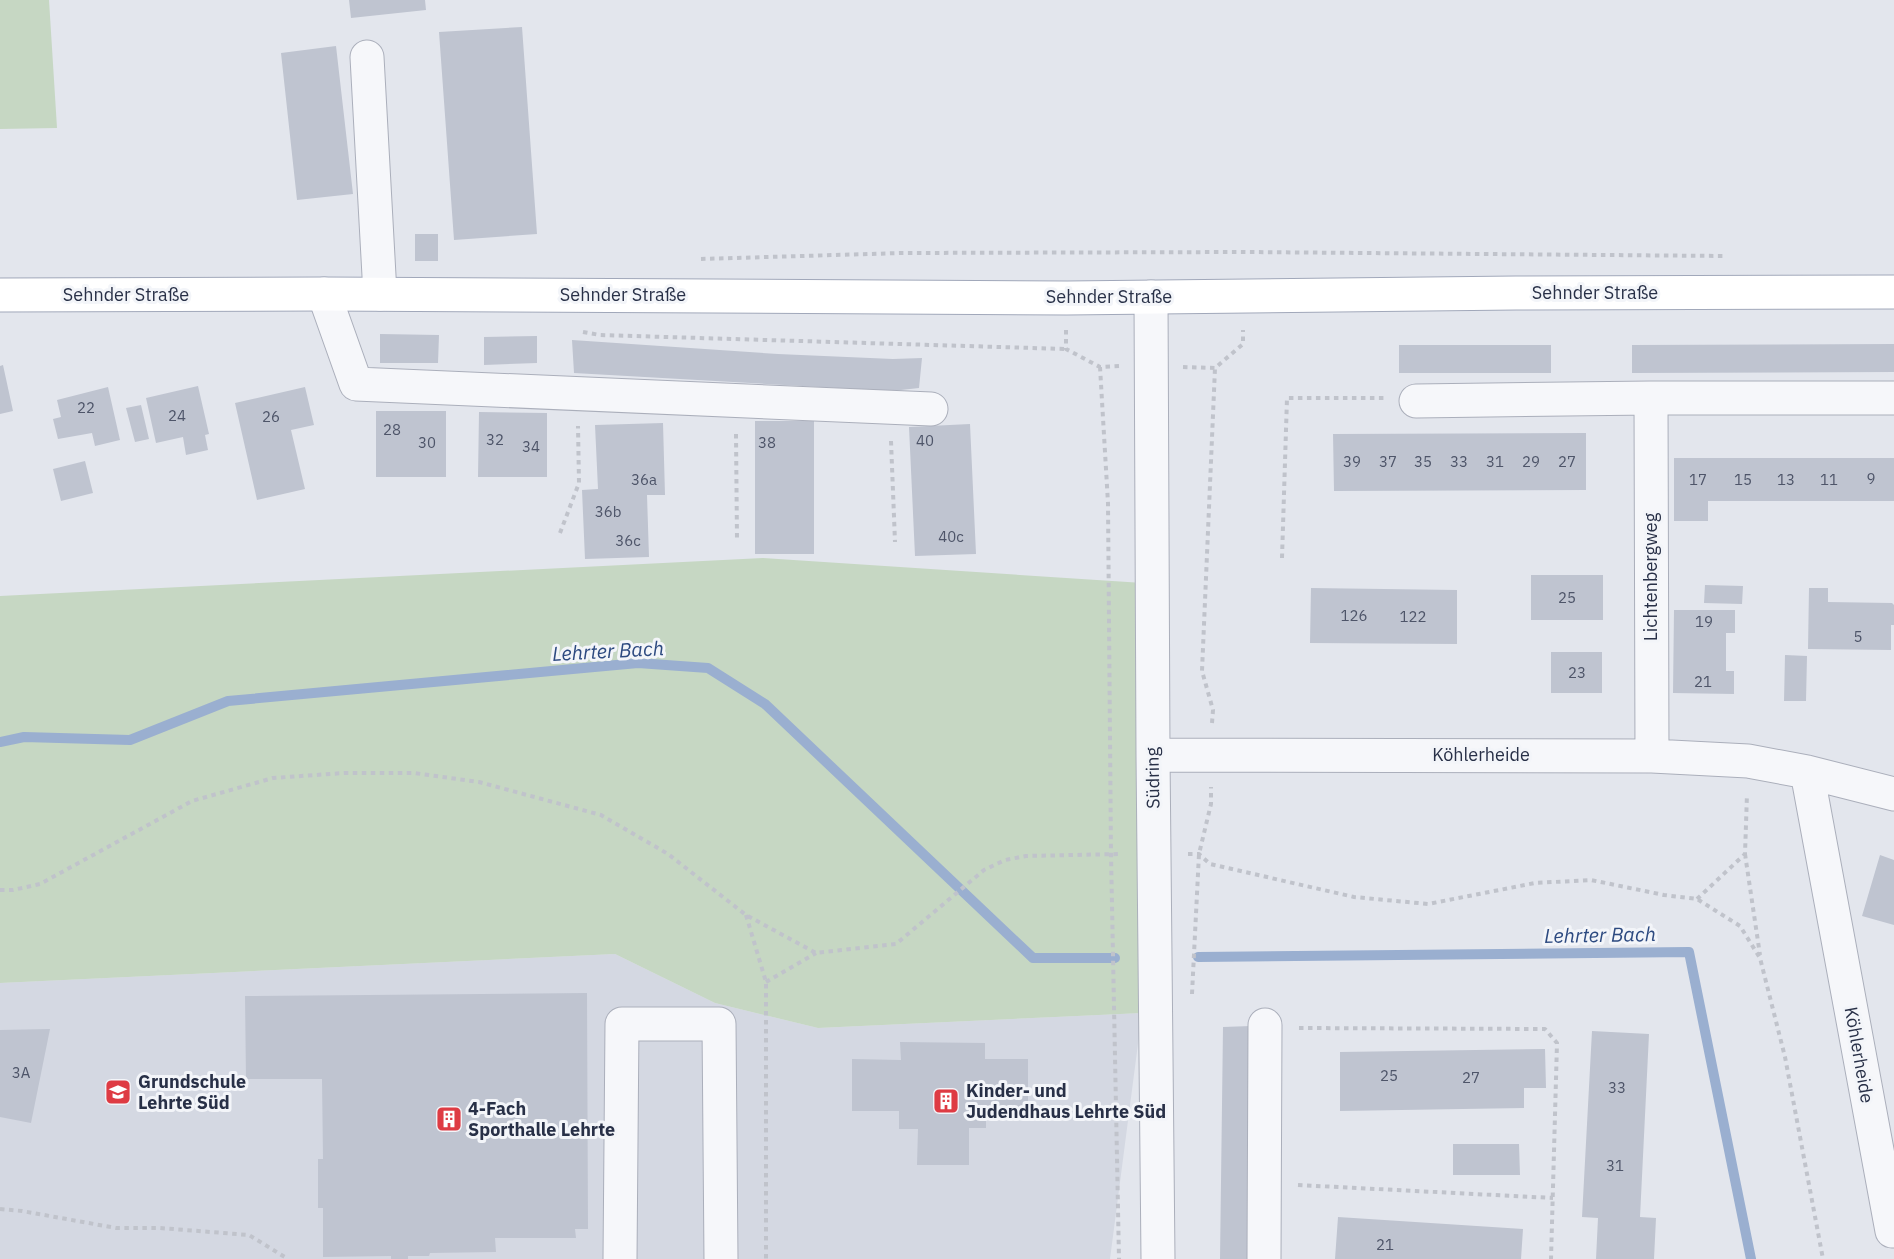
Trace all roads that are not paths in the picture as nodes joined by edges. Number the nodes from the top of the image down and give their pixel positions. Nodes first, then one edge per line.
1 (367, 57) dead end
2 (1894, 292) edge
3 (324, 294) junction
4 (380, 294) junction
5 (0, 295) edge
6 (1151, 297) junction
7 (1651, 398) junction
8 (1894, 398) edge
9 (1416, 402) road end
10 (931, 409) dead end
11 (1153, 755) junction
12 (1652, 756) junction
13 (1807, 772) junction
14 (1894, 794) edge
15 (1265, 1025) road end
16 (1892, 1231) dead end
17 (620, 1259) edge
18 (722, 1259) edge
19 (1158, 1259) edge
20 (1264, 1259) edge

1 - 4 street
2 - 6 main road, Sehnder Straße
3 - 4 main road, Sehnder Straße
3 - 5 main road, Sehnder Straße
3 - 10 street
4 - 6 main road, Sehnder Straße
6 - 11 street, Südring
7 - 8 street
7 - 9 street
7 - 12 street, Lichtenbergweg
11 - 12 street, Köhlerheide
11 - 19 street, Südring
12 - 13 street, Köhlerheide
13 - 14 street, Köhlerheide
13 - 16 street, Köhlerheide
15 - 20 street
17 - 18 street

